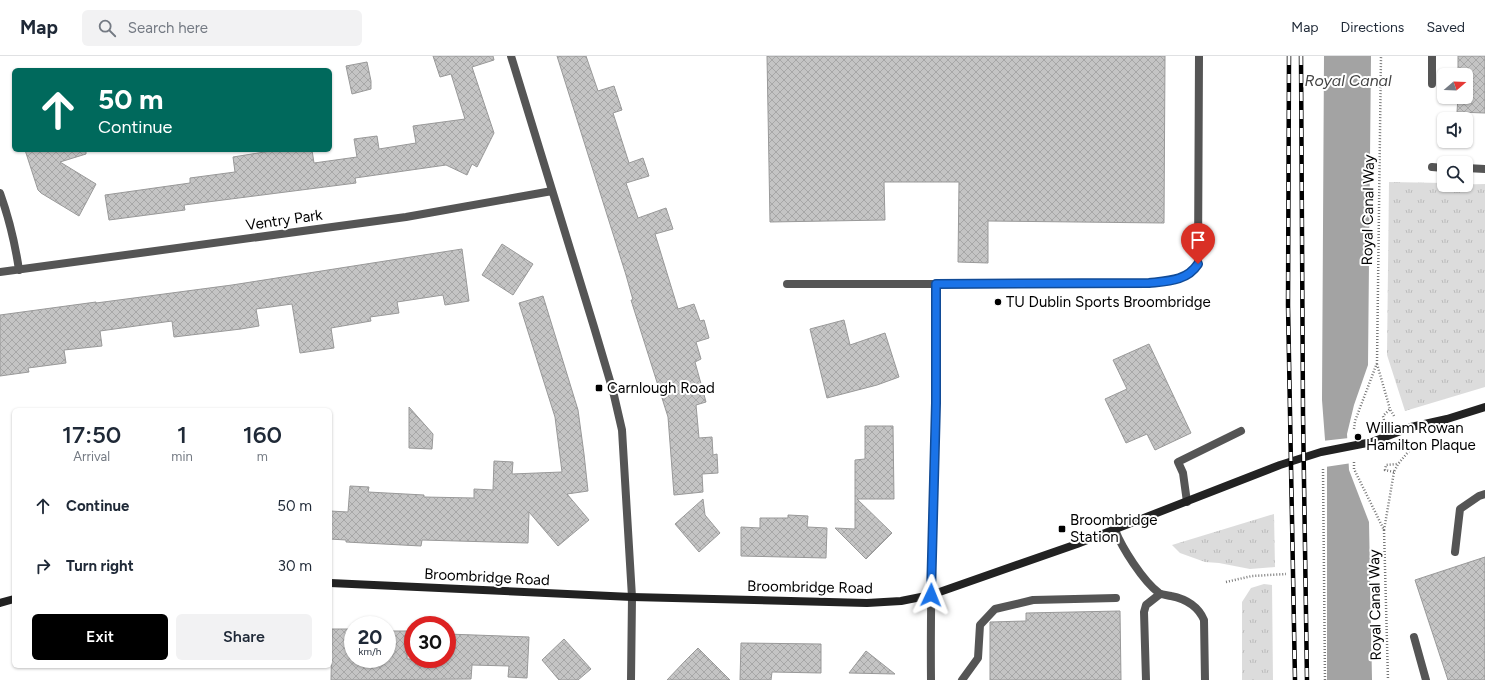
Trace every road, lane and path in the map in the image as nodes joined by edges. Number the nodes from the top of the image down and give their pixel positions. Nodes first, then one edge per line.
1 (511, 56) edge
2 (1199, 56) edge
3 (1380, 56) edge
4 (1432, 56) edge
5 (1432, 84) dead end
6 (1432, 167) dead end
7 (1437, 167) edge
8 (1473, 168) edge
9 (1485, 169) edge
10 (552, 191) junction
11 (0, 193) edge
12 (19, 270) junction
13 (0, 272) edge
14 (787, 284) dead end
15 (936, 284) junction
16 (1485, 408) edge
17 (1390, 409) junction
18 (1241, 431) dead end
19 (1415, 443) dead end
20 (1398, 464) junction
21 (1323, 468) dead end
22 (1394, 472) junction
23 (1485, 494) edge
24 (1188, 502) junction
25 (1116, 530) junction
26 (1455, 552) dead end
27 (1286, 574) dead end
28 (1226, 582) dead end
29 (332, 583) edge
30 (1160, 594) junction
31 (931, 595) junction
32 (632, 598) junction
33 (1116, 598) dead end
34 (12, 599) edge
35 (0, 602) edge
36 (1414, 637) dead end
37 (631, 680) edge
38 (931, 680) edge
39 (962, 680) edge
40 (1146, 680) edge
41 (1205, 680) edge
42 (1325, 680) edge
43 (1388, 680) edge
44 (1426, 680) edge

1 - 10 street
2 - 15 street
3 - 17 path, Royal Canal Way
4 - 5 street
6 - 7 street
8 - 9 street
10 - 12 street, Ventry Park
10 - 32 street
11 - 12 street
12 - 13 street, Ventry Park
14 - 15 street
15 - 31 street
16 - 24 street, Broombridge Road
17 - 17 path
18 - 24 street
19 - 20 path
20 - 22 path
20 - 22 path
21 - 42 path
22 - 43 path, Royal Canal Way
23 - 26 street
24 - 25 street, Broombridge Road
25 - 30 street
25 - 31 street, Broombridge Road
27 - 28 path
29 - 32 street, Broombridge Road
30 - 40 street
30 - 41 street
31 - 32 street, Broombridge Road
31 - 38 street
32 - 37 street
33 - 39 street
34 - 35 street
36 - 44 street

